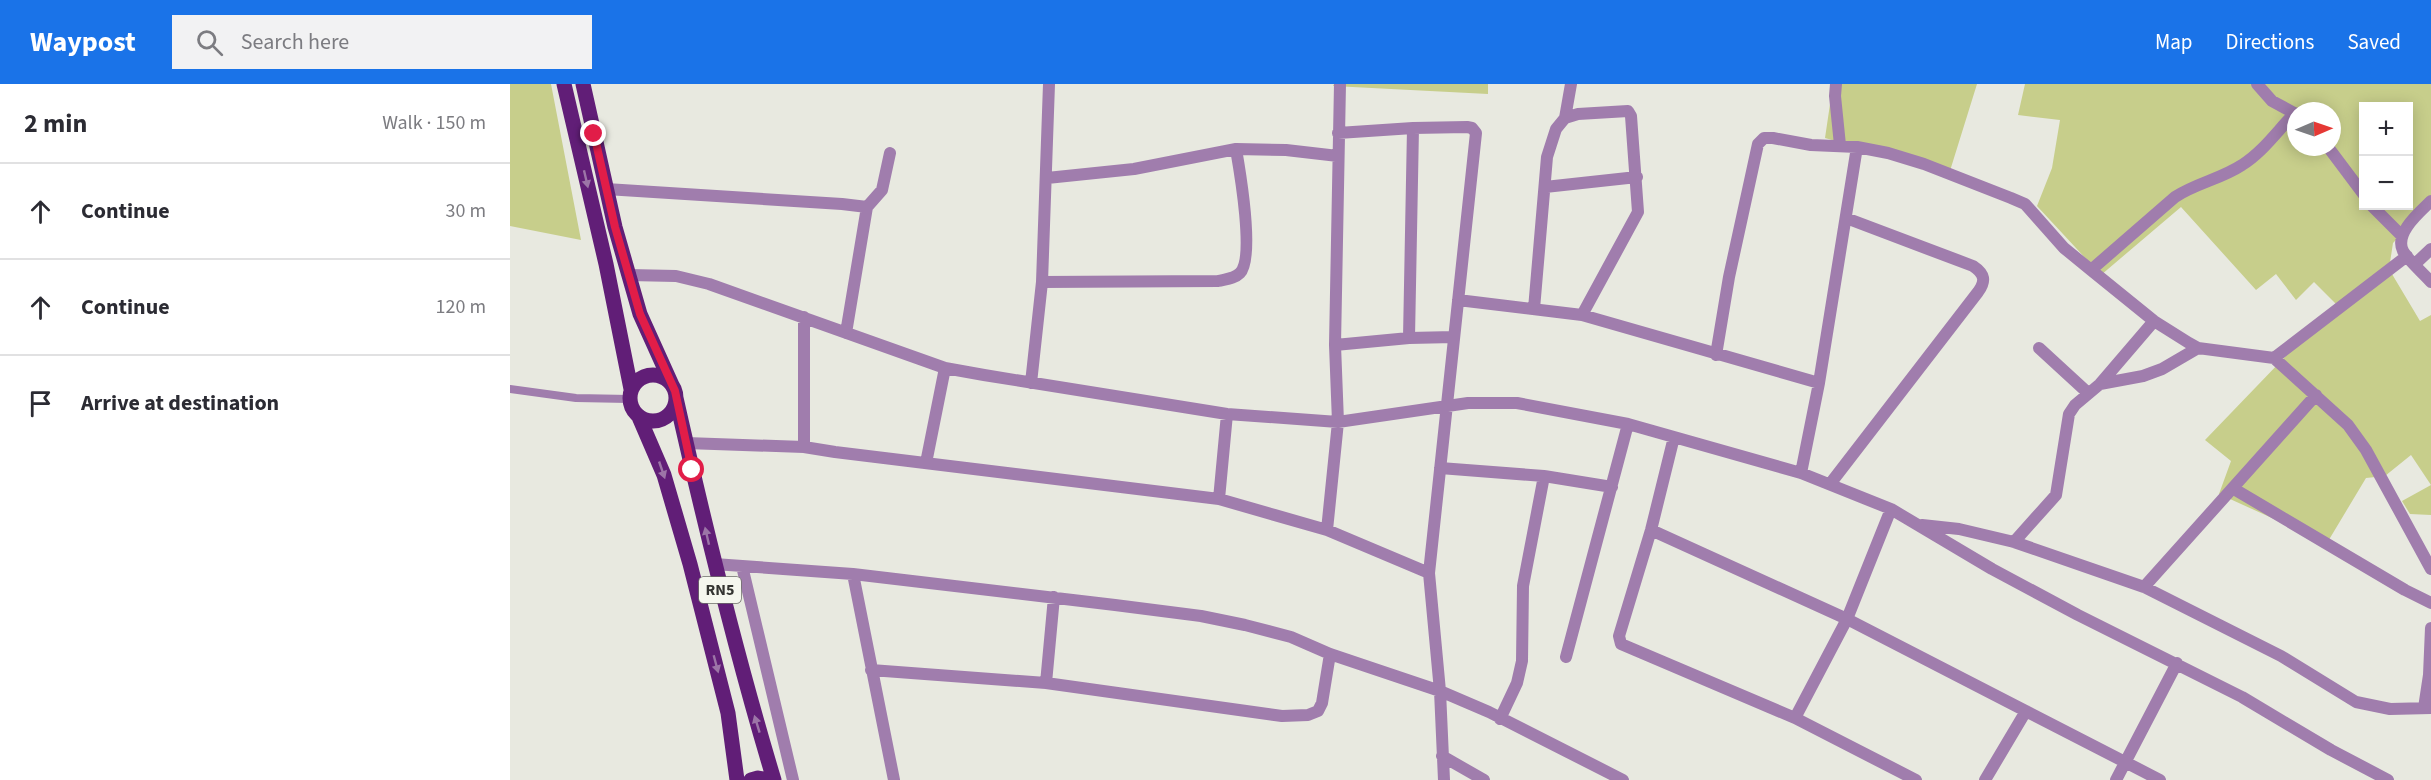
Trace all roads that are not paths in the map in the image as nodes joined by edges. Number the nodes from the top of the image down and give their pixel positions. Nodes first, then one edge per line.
1 (564, 84) edge
2 (583, 84) edge
3 (1049, 84) edge
4 (1340, 84) edge
5 (1571, 84) edge
6 (1836, 84) edge
7 (2257, 84) edge
8 (2287, 109) edge
9 (1565, 118) junction
10 (2287, 122) edge
11 (1413, 128) junction
12 (1338, 133) junction
13 (1840, 145) junction
14 (1857, 147) junction
15 (1236, 149) junction
16 (890, 153) dead end
17 (1338, 156) junction
18 (2335, 156) edge
19 (1637, 177) junction
20 (1047, 178) junction
21 (1545, 187) junction
22 (2359, 188) edge
23 (606, 189) junction
24 (2431, 201) edge
25 (867, 207) junction
26 (2376, 210) edge
27 (1846, 218) junction
28 (2401, 235) junction
29 (2431, 249) edge
30 (2411, 260) junction
31 (2091, 270) junction
32 (629, 275) junction
33 (1042, 282) junction
34 (2431, 282) edge
35 (1458, 300) junction
36 (1534, 309) junction
37 (1582, 315) junction
38 (804, 317) junction
39 (2154, 321) junction
40 (846, 333) junction
41 (1454, 337) junction
42 (1409, 338) junction
43 (1335, 345) junction
44 (2039, 348) dead end
45 (2198, 348) junction
46 (1716, 355) junction
47 (2274, 358) junction
48 (945, 368) junction
49 (1031, 383) junction
50 (1819, 383) junction
51 (2100, 384) junction
52 (510, 389) edge
53 (674, 392) junction
54 (2088, 393) junction
55 (630, 394) junction
56 (2316, 395) junction
57 (1446, 406) junction
58 (1227, 414) junction
59 (639, 417) junction
60 (1338, 422) junction
61 (1628, 424) junction
62 (1674, 437) junction
63 (686, 443) junction
64 (804, 447) junction
65 (926, 462) junction
66 (1440, 468) junction
67 (1801, 473) junction
68 (1544, 476) junction
69 (1830, 483) junction
70 (1612, 487) junction
71 (2234, 489) junction
72 (1219, 499) junction
73 (1891, 508) junction
74 (1918, 524) junction
75 (1327, 530) junction
76 (1651, 530) junction
77 (2014, 542) junction
78 (714, 564) junction
79 (742, 566) junction
80 (2431, 569) edge
81 (1429, 573) junction
82 (853, 574) junction
83 (2144, 587) junction
84 (1054, 597) junction
85 (2431, 603) edge
86 (1847, 619) junction
87 (2431, 628) edge
88 (1330, 654) junction
89 (1566, 657) dead end
90 (2177, 663) junction
91 (871, 670) junction
92 (1046, 682) junction
93 (1440, 691) junction
94 (2428, 708) edge
95 (2026, 711) junction
96 (1795, 718) junction
97 (1500, 719) junction
98 (1442, 756) junction
99 (2126, 761) junction
100 (737, 780) edge
101 (751, 780) edge
102 (768, 780) edge
103 (774, 780) edge
104 (793, 780) edge
105 (894, 780) edge
106 (1444, 780) edge
107 (1484, 780) edge
108 (1623, 780) edge
109 (1916, 780) edge
110 (1985, 780) edge
111 (2116, 780) edge
112 (2160, 780) edge
113 (2388, 780) edge

1 -> 55 main road, RN5
2 - 23 main road, RN5
3 - 20 street
4 - 12 street
5 - 9 street
6 - 13 street
7 - 8 street
9 - 19 street
9 - 21 street
10 - 31 street
11 - 12 street
11 - 35 street
11 - 42 street
12 - 17 street
13 - 14 street
13 - 46 street
14 - 27 street
14 - 31 street
15 - 17 street
15 - 20 street
15 - 33 street
16 - 25 street
17 - 43 street
18 - 22 street
19 - 21 street
19 - 37 street
20 - 33 street
21 - 36 street
23 - 25 street
23 - 32 main road, RN5
24 - 28 street
25 - 40 street
26 - 28 street
27 - 50 street
27 - 69 street
28 - 30 street
29 - 30 street
30 - 34 street
30 - 47 street
31 - 39 street
32 - 38 street
32 - 53 main road, RN5
33 - 49 street
35 - 36 street
35 - 41 street
36 - 37 street
37 - 46 street
38 - 40 street
38 - 64 street
39 - 45 street
39 - 51 street
40 - 48 street
41 - 42 street
41 - 57 street
42 - 43 street
43 - 60 street
44 - 54 street
45 - 47 street
45 - 51 street
46 - 50 street
47 - 56 street
48 - 49 street
48 - 65 street
49 - 58 street
50 - 67 street
51 - 54 street
52 - 55 lane
53 - 55 main road
53 - 59 main road
53 - 63 main road, RN5
54 - 77 street
55 - 59 main road, RN5
56 - 71 street
56 - 80 street
57 - 60 street
57 - 61 street
57 - 66 street
58 - 60 street
58 - 72 street
59 -> 100 main road, RN5
60 - 75 street
61 - 62 street
61 - 70 street
62 - 67 street
62 - 76 street
63 - 64 street
78 -> 63 main road, RN5
64 - 65 street
65 - 72 street
66 - 68 street
66 - 81 street
67 - 69 street
68 - 70 street
68 - 97 street
69 - 73 street
70 - 89 street
71 - 83 street
71 - 85 street
72 - 75 street
73 - 74 street
73 - 86 street
74 - 77 street
74 - 90 street
75 - 81 street
76 - 86 street
76 - 96 street
77 - 83 street
78 - 79 street
103 -> 78 main road, RN5
79 - 82 street
79 - 104 street
81 - 93 street
82 - 84 street
82 - 91 street
83 - 94 street
84 - 88 street
84 - 92 street
86 - 95 street
86 - 96 street
87 - 94 street
88 - 92 street
88 - 93 street
90 - 99 street
90 - 113 street
91 - 92 street
91 - 105 street
93 - 97 street
93 - 98 street
95 - 99 street
95 - 110 street
96 - 109 street
97 - 108 street
98 - 106 street
98 - 107 street
99 - 111 street
99 - 112 street
101 - 102 main road

